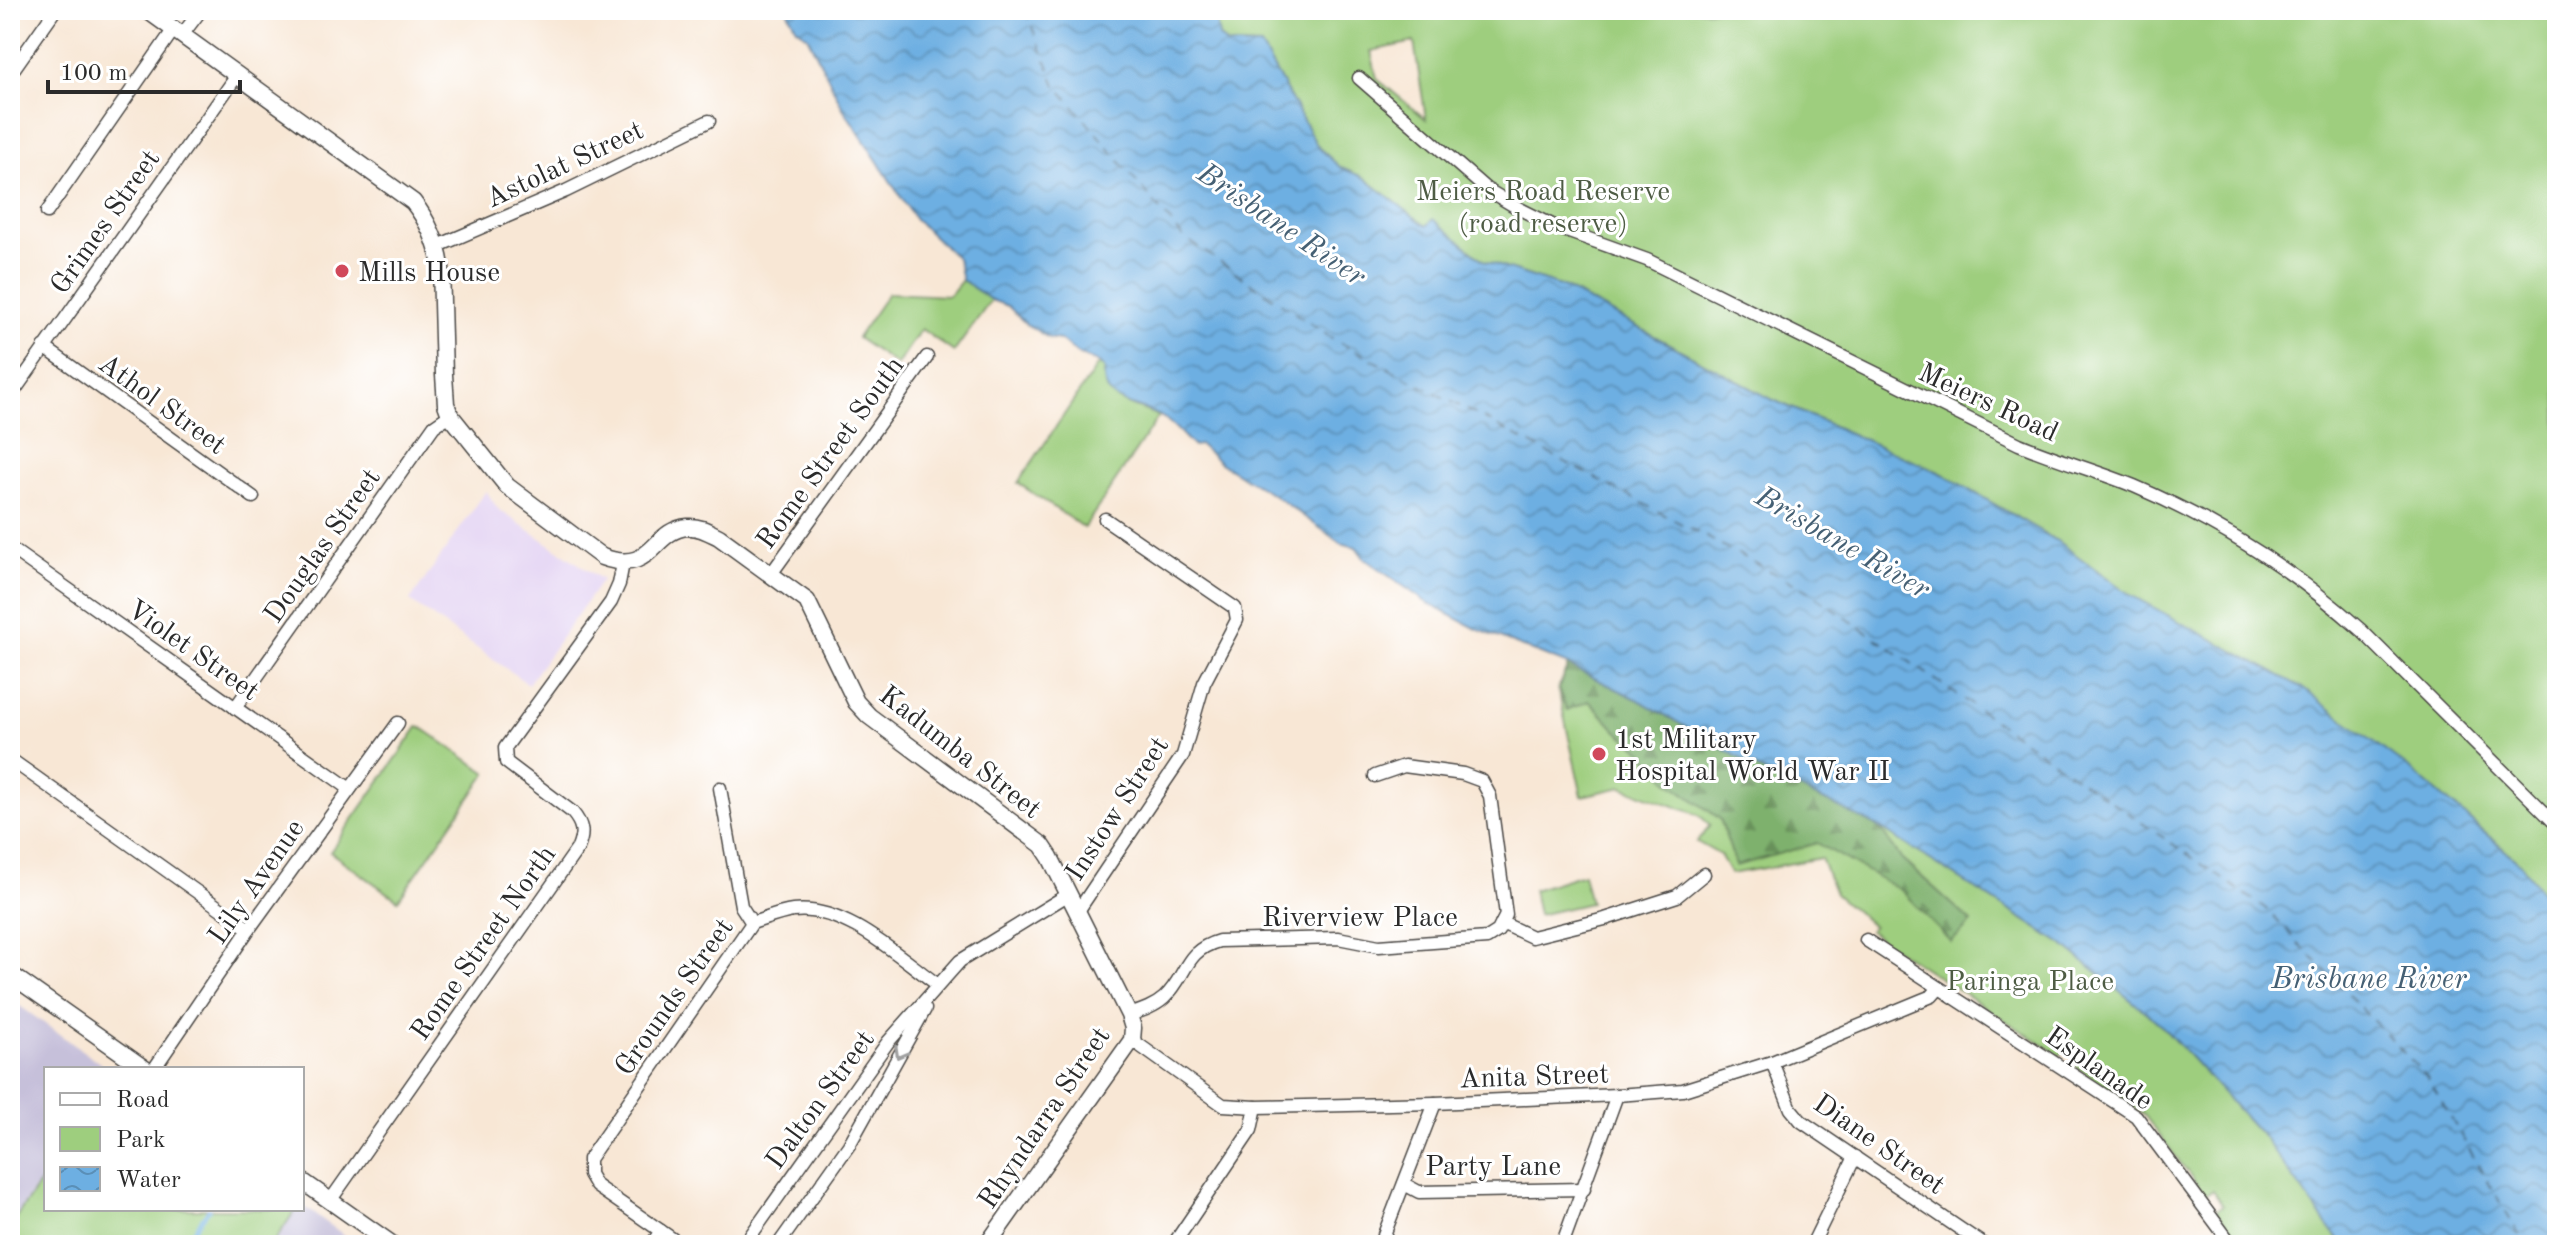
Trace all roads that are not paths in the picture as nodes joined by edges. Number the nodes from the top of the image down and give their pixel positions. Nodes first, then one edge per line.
1 (55, 10) edge
2 (147, 10) edge
3 (201, 10) edge
4 (178, 32) junction
5 (10, 74) edge
6 (238, 74) junction
7 (1359, 78) dead end
8 (709, 121) dead end
9 (47, 212) dead end
10 (438, 246) junction
11 (44, 347) junction
12 (927, 357) dead end
13 (10, 397) edge
14 (450, 415) junction
15 (253, 497) dead end
16 (1105, 519) dead end
17 (10, 548) edge
18 (623, 563) junction
19 (771, 574) junction
20 (235, 708) junction
21 (398, 723) dead end
22 (10, 759) edge
23 (1375, 776) dead end
24 (720, 788) dead end
25 (350, 789) junction
26 (2557, 825) edge
27 (1704, 874) dead end
28 (1069, 894) junction
29 (1078, 911) junction
30 (752, 923) junction
31 (1502, 923) junction
32 (249, 929) junction
33 (1866, 940) dead end
34 (10, 974) edge
35 (938, 985) junction
36 (1939, 988) junction
37 (1129, 1015) junction
38 (1132, 1040) junction
39 (1772, 1062) junction
40 (142, 1067) edge
41 (155, 1067) edge
42 (1617, 1095) junction
43 (1435, 1103) junction
44 (1256, 1107) junction
45 (1855, 1157) junction
46 (304, 1182) edge
47 (1404, 1184) junction
48 (1584, 1189) junction
49 (330, 1201) junction
50 (661, 1231) junction
51 (393, 1245) edge
52 (651, 1245) edge
53 (681, 1245) edge
54 (744, 1245) edge
55 (778, 1245) edge
56 (987, 1245) edge
57 (1173, 1245) edge
58 (1380, 1245) edge
59 (1562, 1245) edge
60 (1812, 1245) edge
61 (1984, 1245) edge
62 (2232, 1245) edge

1 - 5 street
2 - 4 street
3 - 4 street
4 - 6 street
4 - 9 street
6 - 10 street
6 - 11 street, Grimes Street
7 - 26 street, Meiers Road
8 - 10 street, Astolat Street
10 - 14 street
11 - 13 street, Grimes Street
11 - 15 street, Athol Street
12 - 19 street, Rome Street South
14 - 18 street
14 - 20 street, Douglas Street
16 - 29 street, Instow Street
17 - 20 street, Violet Street
18 - 19 street, Kadumba Street
18 - 49 street, Rome Street North
19 - 28 street, Kadumba Street
20 - 25 street, Violet Street
21 - 25 street, Lily Avenue
22 - 32 street
23 - 31 street
24 - 30 street
25 - 32 street, Lily Avenue
27 - 31 street
28 - 29 street, Kadumba Street
28 - 35 street, Dalton Street
29 - 37 street, Kadumba Street
30 - 35 street, Grounds Street
30 - 50 street, Grounds Street
31 - 37 street, Riverview Place
32 - 41 street, Lily Avenue
33 - 36 street, Esplanade
34 - 40 street
35 - 54 street, Dalton Street
35 -> 55 street, Dalton Street
36 - 39 street, Anita Street
36 - 62 street, Esplanade
37 - 38 street, Rhyndarra Street
38 - 44 street, Anita Street
38 - 56 street, Rhyndarra Street
39 - 42 street, Anita Street
39 - 45 street, Diane Street
42 - 43 street, Anita Street
42 - 48 street
43 - 44 street, Anita Street
43 - 47 street
44 - 57 street
45 - 60 street
45 - 61 street, Diane Street
46 - 49 street
47 - 48 street, Party Lane
47 - 58 street
48 - 59 street
49 - 51 street
50 - 52 street
50 - 53 street, Grounds Street

